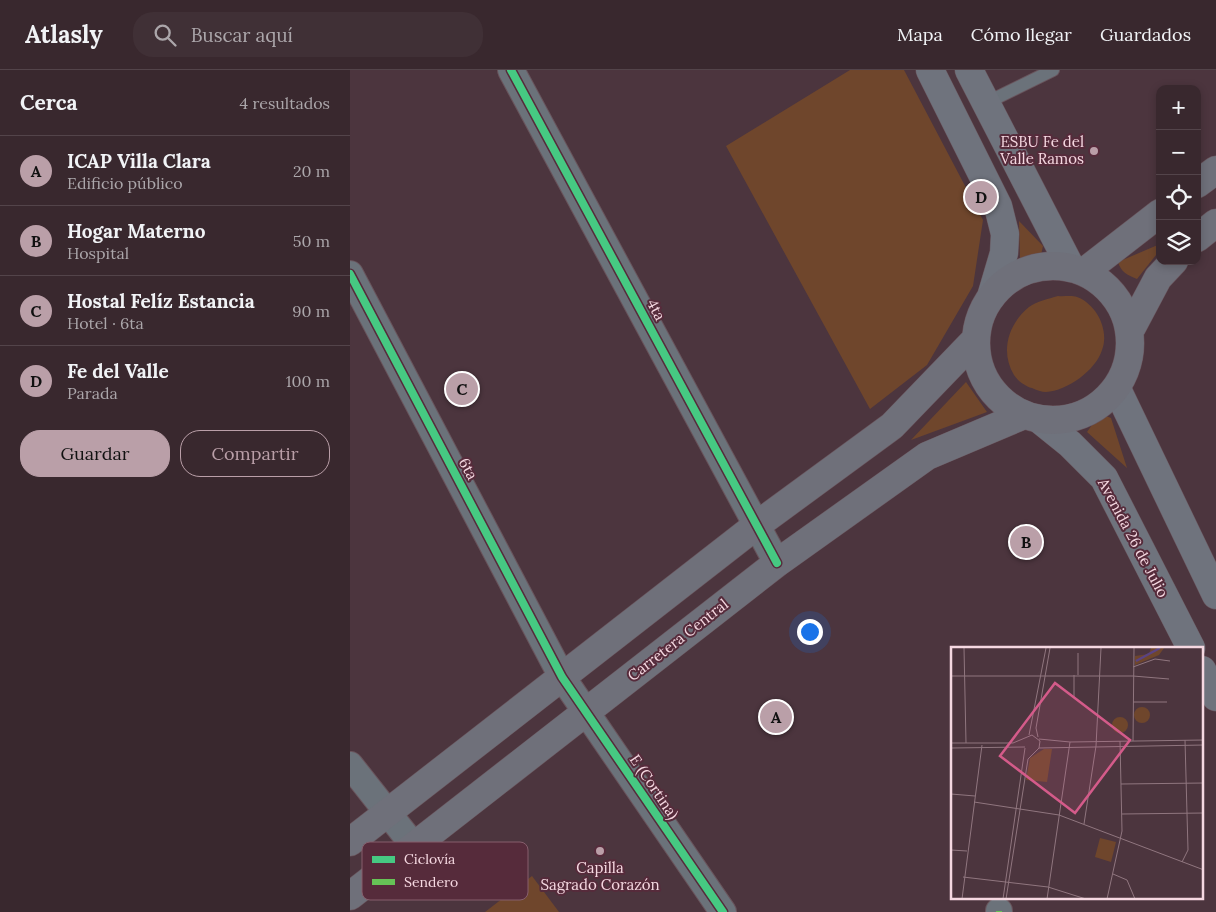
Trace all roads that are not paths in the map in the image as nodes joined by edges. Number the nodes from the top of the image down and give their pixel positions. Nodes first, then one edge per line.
1 (511, 70) edge
2 (930, 70) edge
3 (969, 70) edge
4 (1053, 70) edge
5 (986, 103) junction
6 (1216, 170) edge
7 (1201, 181) edge
8 (1156, 217) edge
9 (1216, 223) edge
10 (1201, 235) edge
11 (1170, 265) edge
12 (1078, 270) junction
13 (350, 274) edge
14 (991, 297) junction
15 (1132, 327) junction
16 (974, 341) junction
17 (1117, 389) junction
18 (1031, 417) junction
19 (757, 526) junction
20 (777, 562) junction
21 (1216, 595) edge
22 (1190, 647) edge
23 (1204, 674) edge
24 (562, 677) junction
25 (1216, 697) edge
26 (586, 712) junction
27 (350, 765) edge
28 (388, 813) junction
29 (350, 842) edge
30 (411, 842) edge
31 (419, 842) edge
32 (362, 887) edge
33 (350, 896) edge
34 (723, 912) edge

1 - 19 street, 4ta
2 - 14 main road
3 - 5 main road
4 - 5 lane
5 - 12 main road
6 - 7 main road
8 - 12 main road
9 - 10 main road
11 - 15 main road
12 - 14 main road
12 - 15 main road
13 - 24 street, 6ta
14 - 16 main road
15 - 17 main road
16 - 18 main road
16 - 19 main road
17 - 18 main road
17 - 21 main road
18 - 20 main road, Carretera Central
18 - 22 main road, Avenida 26 de Julio
19 - 20 street, 4ta
19 - 24 main road
20 - 26 main road, Carretera Central
23 - 25 main road
24 - 26 street, E (Cortina)
24 - 28 main road
26 - 31 main road, Carretera Central
26 - 34 street, E (Cortina)
27 - 28 street
28 - 29 main road
28 - 30 street
32 - 33 main road, Carretera Central

